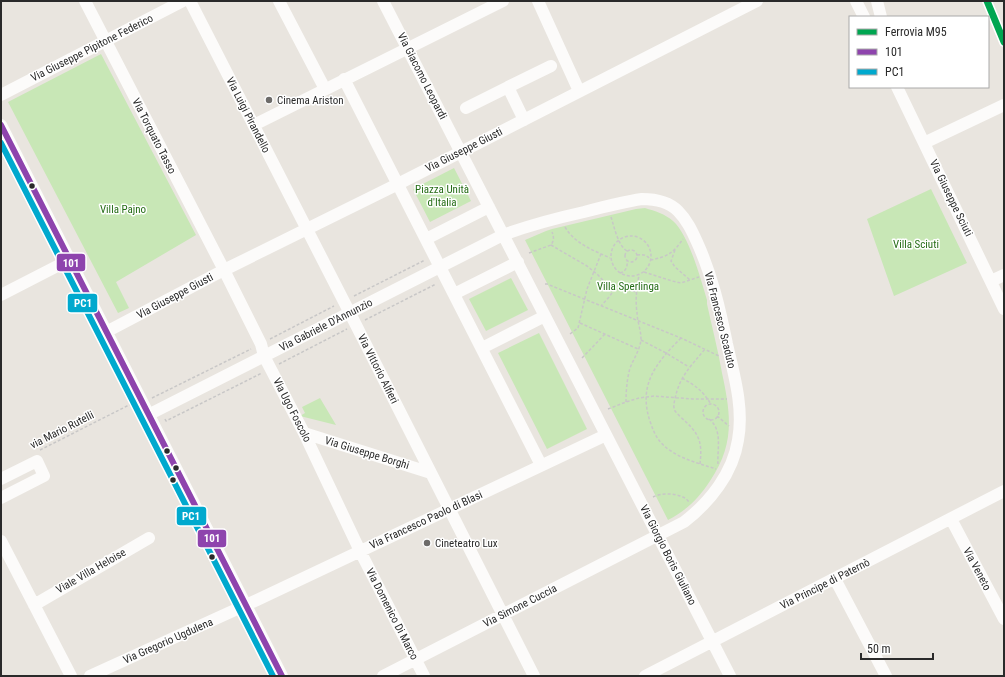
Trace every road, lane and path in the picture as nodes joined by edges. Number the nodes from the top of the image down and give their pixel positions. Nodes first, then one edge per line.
1 (85, 1) edge
2 (183, 1) edge
3 (190, 1) edge
4 (279, 1) edge
5 (383, 1) edge
6 (503, 1) edge
7 (538, 1) edge
8 (757, 1) edge
9 (856, 1) edge
10 (878, 1) edge
11 (864, 16) edge
12 (881, 16) edge
13 (105, 41) junction
14 (407, 49) junction
15 (551, 66) dead end
16 (344, 79) junction
17 (508, 87) junction
18 (897, 88) edge
19 (325, 89) junction
20 (580, 91) junction
21 (1, 94) edge
22 (1004, 105) edge
23 (466, 108) dead end
24 (524, 120) junction
25 (254, 125) junction
26 (1, 126) edge
27 (924, 143) junction
28 (461, 152) junction
29 (398, 184) junction
30 (489, 207) junction
31 (610, 216) dead end
32 (564, 223) dead end
33 (306, 229) junction
34 (552, 229) dead end
35 (503, 235) junction
36 (684, 237) dead end
37 (426, 239) junction
38 (619, 240) junction
39 (552, 245) junction
40 (675, 250) junction
41 (627, 251) junction
42 (529, 253) dead end
43 (601, 254) junction
44 (434, 255) junction
45 (637, 255) junction
46 (610, 258) junction
47 (69, 260) junction
48 (651, 260) junction
49 (518, 262) junction
50 (627, 262) junction
51 (440, 267) junction
52 (224, 270) junction
53 (594, 272) junction
54 (644, 272) junction
55 (620, 273) junction
56 (639, 275) junction
57 (1004, 275) edge
58 (703, 276) dead end
59 (446, 279) junction
60 (691, 280) junction
61 (991, 281) junction
62 (545, 284) dead end
63 (613, 290) junction
64 (636, 292) junction
65 (454, 294) junction
66 (1, 295) edge
67 (584, 299) junction
68 (343, 301) junction
69 (601, 306) junction
70 (1004, 309) edge
71 (349, 312) junction
72 (545, 316) junction
73 (638, 320) junction
74 (580, 323) junction
75 (356, 325) junction
76 (106, 332) junction
77 (570, 334) dead end
78 (605, 334) junction
79 (681, 338) junction
80 (641, 340) junction
81 (261, 344) junction
82 (482, 348) junction
83 (705, 349) junction
84 (639, 350) junction
85 (666, 353) junction
86 (264, 356) junction
87 (719, 356) dead end
88 (582, 358) dead end
89 (690, 367) junction
90 (271, 368) junction
91 (682, 378) junction
92 (646, 397) junction
93 (675, 397) junction
94 (154, 398) dead end
95 (708, 399) junction
96 (731, 399) dead end
97 (626, 402) junction
98 (130, 404) dead end
99 (711, 404) junction
100 (608, 409) dead end
101 (148, 415) junction
102 (717, 416) junction
103 (709, 419) junction
104 (166, 421) dead end
105 (732, 428) dead end
106 (304, 433) junction
107 (606, 435) junction
108 (35, 453) dead end
109 (700, 464) junction
110 (541, 465) junction
111 (431, 473) junction
112 (1, 479) edge
113 (1004, 491) edge
114 (653, 497) dead end
115 (1, 498) edge
116 (691, 504) dead end
117 (449, 509) junction
118 (951, 519) junction
119 (658, 536) junction
120 (149, 538) dead end
121 (1, 541) edge
122 (360, 551) junction
123 (834, 579) junction
124 (34, 605) junction
125 (246, 605) junction
126 (503, 615) junction
127 (1004, 619) edge
128 (712, 641) junction
129 (415, 659) junction
130 (71, 676) edge
131 (90, 676) edge
132 (282, 676) edge
133 (383, 676) edge
134 (424, 676) edge
135 (534, 676) edge
136 (645, 676) edge
137 (730, 676) edge
138 (886, 676) edge

1 - 13 street, Via Torquato Tasso
2 - 13 street, Via Giuseppe Pipitone Federico
3 - 25 street, Via Luigi Pirandello
4 - 19 street
5 - 14 street, Via Giacomo Leopardi
6 - 14 street
7 - 20 street
8 - 20 street, Via Giuseppe Giusti
9 - 11 street
10 - 12 street
13 - 21 street, Via Giuseppe Pipitone Federico
13 - 52 street, Via Torquato Tasso
14 - 16 street
14 - 28 street, Via Giacomo Leopardi
15 - 17 street
16 - 19 street
16 - 29 street
17 - 23 street
17 - 24 street
18 - 27 street, Via Giuseppe Sciuti
19 - 25 street
20 - 24 street, Via Giuseppe Giusti
22 - 27 street
24 - 28 street, Via Giuseppe Giusti
25 - 33 street, Via Luigi Pirandello
26 - 47 street
27 - 61 street, Via Giuseppe Sciuti
28 - 29 street, Via Giuseppe Giusti
28 - 30 street
29 - 33 street, Via Giuseppe Giusti
29 - 37 street
30 - 35 street
30 - 37 street
31 - 38 path
32 - 43 path
33 - 52 street, Via Giuseppe Giusti
33 - 68 street, Via Vittorio Alfieri
34 - 39 path
35 - 49 street
35 - 51 street, Via Gabriele D'Annunzio
35 - 119 street, Via Francesco Scaduto
36 - 40 path
37 - 44 street
38 - 41 path
38 - 46 path
38 - 48 path
39 - 42 path
39 - 53 path
40 - 48 path
40 - 60 path
41 - 45 path
41 - 50 path
43 - 46 path
43 - 53 path
44 - 51 street
44 - 68 path
45 - 48 path
45 - 50 path
46 - 55 path
47 - 66 street
47 - 76 street
48 - 54 path
49 - 65 street
49 - 72 street
50 - 55 path
51 - 59 street
51 - 71 street, Via Gabriele D'Annunzio
52 - 76 street, Via Giuseppe Giusti
52 - 81 street, Via Ugo Foscolo
53 - 63 path
53 - 67 path
54 - 56 path
54 - 60 path
55 - 56 path
56 - 64 path
57 - 61 street
58 - 60 path
59 - 65 street
59 - 75 path
61 - 70 street, Via Giuseppe Sciuti
62 - 67 path
63 - 64 path
63 - 69 path
64 - 73 path
65 - 82 street
67 - 69 path
67 - 74 path
68 - 71 street, Via Vittorio Alfieri
68 - 81 path
69 - 73 path
71 - 75 street, Via Vittorio Alfieri
71 - 86 street, Via Gabriele D'Annunzio
72 - 82 street
72 - 107 street
73 - 79 path
73 - 80 path
74 - 77 path
74 - 78 path
75 - 90 path
75 - 111 street, Via Vittorio Alfieri
76 - 101 street
78 - 84 path
78 - 88 path
79 - 83 path
79 - 85 path
80 - 84 path
80 - 85 path
81 - 86 street, Via Ugo Foscolo
81 - 94 path
82 - 110 street
83 - 87 path
83 - 89 path
84 - 97 path
85 - 89 path
85 - 92 path
86 - 90 street, Via Ugo Foscolo
86 - 101 street, Via Gabriele D'Annunzio
89 - 91 path
90 - 104 path
90 - 106 street, Via Ugo Foscolo
91 - 93 path
91 - 95 path
92 - 93 path
92 - 97 path
92 - 109 path
93 - 95 path
93 - 109 path
95 - 96 path
95 - 99 path
97 - 100 path
98 - 108 path, via Mario Rutelli
99 - 102 path
99 - 103 path
101 - 125 street
102 - 103 path
102 - 105 path
103 - 109 path
106 - 111 street, Via Giuseppe Borghi
106 - 122 street, Via Ugo Foscolo
107 - 110 street, Via Francesco Paolo di Blasi
107 - 119 street, Via Giorgio Boris Giuliano
110 - 117 street, Via Francesco Paolo di Blasi
111 - 117 street, Via Vittorio Alfieri
112 - 115 street
113 - 118 street, Via Principe di Paternò
114 - 116 path
117 - 122 street, Via Francesco Paolo di Blasi
117 - 126 street, Via Vittorio Alfieri
118 - 123 street, Via Principe di Paternò
118 - 127 street, Via Veneto
119 - 126 street, Via Simone Cuccia
119 - 128 street, Via Giorgio Boris Giuliano
120 - 124 street, Viale Villa Heloise
121 - 124 street
122 - 125 street, Via Francesco Paolo di Blasi
122 - 129 street, Via Domenico Di Marco
123 - 128 street, Via Principe di Paternò
123 - 138 street
124 - 130 street
125 - 131 street, Via Gregorio Ugdulena
125 - 132 street
126 - 129 street, Via Simone Cuccia
126 - 135 street, Via Vittorio Alfieri
128 - 136 street, Via Principe di Paternò
128 - 137 street, Via Giorgio Boris Giuliano
129 - 133 street, Via Simone Cuccia
129 - 134 street, Via Domenico Di Marco

